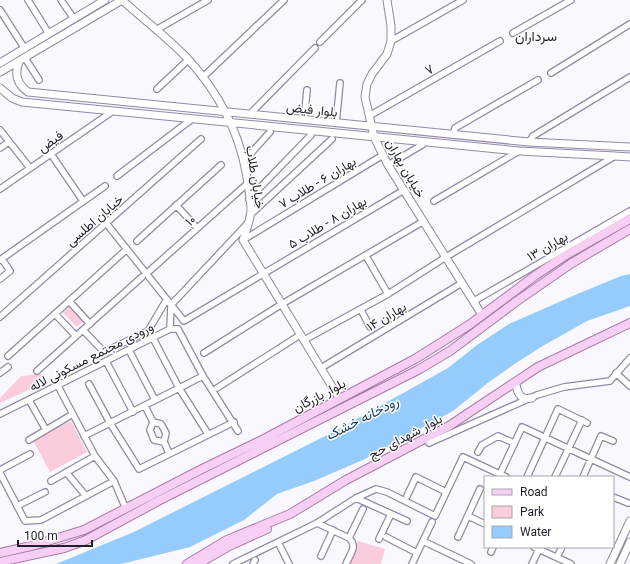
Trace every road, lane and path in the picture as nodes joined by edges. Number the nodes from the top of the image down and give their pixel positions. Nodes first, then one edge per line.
1 (28, 0) edge
2 (61, 0) edge
3 (122, 0) edge
4 (208, 0) edge
5 (284, 0) edge
6 (362, 0) edge
7 (387, 0) edge
8 (463, 0) edge
9 (571, 0) edge
10 (102, 1) edge
11 (0, 10) edge
12 (74, 19) junction
13 (630, 24) edge
14 (156, 30) junction
15 (513, 33) dead end
16 (49, 34) junction
17 (500, 41) dead end
18 (320, 42) dead end
19 (391, 42) junction
20 (315, 48) dead end
21 (25, 49) junction
22 (22, 60) junction
23 (188, 60) junction
24 (0, 63) edge
25 (0, 72) edge
26 (551, 73) dead end
27 (203, 77) junction
28 (630, 77) edge
29 (38, 80) dead end
30 (538, 80) dead end
31 (340, 83) dead end
32 (0, 88) edge
33 (157, 89) dead end
34 (307, 90) dead end
35 (69, 96) junction
36 (68, 106) junction
37 (113, 111) junction
38 (226, 112) junction
39 (250, 114) junction
40 (369, 116) junction
41 (192, 119) junction
42 (304, 120) junction
43 (231, 123) junction
44 (336, 123) junction
45 (371, 126) junction
46 (0, 130) edge
47 (270, 132) dead end
48 (310, 135) dead end
49 (453, 135) junction
50 (374, 137) junction
51 (201, 139) dead end
52 (332, 139) dead end
53 (498, 139) junction
54 (8, 142) junction
55 (529, 142) junction
56 (422, 145) dead end
57 (630, 147) edge
58 (0, 148) edge
59 (497, 149) junction
60 (520, 151) junction
61 (51, 154) junction
62 (383, 156) junction
63 (615, 156) junction
64 (630, 157) edge
65 (244, 161) junction
66 (388, 164) junction
67 (221, 165) dead end
68 (30, 168) junction
69 (118, 176) dead end
70 (248, 183) junction
71 (105, 186) dead end
72 (0, 189) edge
73 (404, 190) junction
74 (249, 198) junction
75 (83, 201) junction
76 (434, 201) dead end
77 (176, 205) junction
78 (630, 211) edge
79 (250, 219) junction
80 (630, 219) edge
81 (424, 221) junction
82 (106, 223) junction
83 (197, 228) junction
84 (630, 229) edge
85 (596, 237) junction
86 (243, 240) junction
87 (137, 241) dead end
88 (600, 246) junction
89 (127, 249) junction
90 (366, 256) junction
91 (446, 257) junction
92 (1, 259) edge
93 (262, 274) junction
94 (144, 276) junction
95 (0, 279) edge
96 (462, 283) junction
97 (388, 294) junction
98 (167, 299) junction
99 (69, 301) junction
100 (474, 301) junction
101 (171, 304) junction
102 (282, 304) junction
103 (361, 310) junction
104 (55, 314) junction
105 (482, 315) junction
106 (0, 317) edge
107 (630, 323) edge
108 (90, 324) junction
109 (370, 327) dead end
110 (630, 327) edge
111 (170, 329) junction
112 (83, 330) junction
113 (76, 336) junction
114 (153, 338) junction
115 (302, 338) junction
116 (129, 350) junction
117 (204, 353) dead end
118 (8, 356) dead end
119 (630, 358) edge
120 (106, 361) junction
121 (8, 367) dead end
122 (321, 368) junction
123 (38, 371) dead end
124 (0, 373) edge
125 (616, 373) junction
126 (203, 376) junction
127 (89, 384) dead end
128 (516, 385) junction
129 (58, 386) junction
130 (630, 386) edge
131 (179, 388) junction
132 (217, 388) dead end
133 (339, 398) junction
134 (532, 398) junction
135 (29, 400) junction
136 (155, 400) junction
137 (145, 406) junction
138 (133, 412) junction
139 (0, 414) edge
140 (73, 414) junction
141 (153, 422) junction
142 (234, 422) junction
143 (110, 423) junction
144 (46, 430) junction
145 (238, 431) dead end
146 (208, 434) junction
147 (84, 436) junction
148 (545, 438) junction
149 (29, 440) dead end
150 (613, 441) dead end
151 (164, 442) junction
152 (429, 443) junction
153 (514, 444) junction
154 (568, 448) junction
155 (478, 452) dead end
156 (169, 453) junction
157 (30, 454) dead end
158 (95, 456) junction
159 (591, 459) junction
160 (202, 469) junction
161 (0, 472) edge
162 (66, 472) junction
163 (500, 474) junction
164 (504, 476) edge
165 (527, 476) edge
166 (555, 476) edge
167 (583, 476) edge
168 (630, 477) edge
169 (204, 478) junction
170 (51, 480) dead end
171 (114, 480) junction
172 (480, 489) dead end
173 (45, 492) dead end
174 (446, 492) junction
175 (86, 496) junction
176 (407, 496) dead end
177 (614, 497) edge
178 (356, 498) junction
179 (628, 503) dead end
180 (18, 506) junction
181 (126, 508) junction
182 (363, 509) dead end
183 (391, 514) junction
184 (468, 516) junction
185 (407, 521) dead end
186 (630, 521) edge
187 (432, 522) dead end
188 (317, 523) junction
189 (484, 524) edge
190 (333, 530) junction
191 (386, 537) dead end
192 (458, 537) dead end
193 (349, 538) junction
194 (379, 539) dead end
195 (628, 539) edge
196 (423, 541) junction
197 (278, 542) junction
198 (537, 548) edge
199 (562, 548) edge
200 (0, 553) edge
201 (417, 553) junction
202 (321, 556) dead end
203 (286, 558) junction
204 (457, 558) junction
205 (557, 558) junction
206 (0, 562) edge
207 (622, 563) edge
208 (187, 564) edge
209 (198, 564) edge
210 (233, 564) edge
211 (283, 564) edge
212 (289, 564) edge
213 (346, 564) edge
214 (412, 564) edge
215 (454, 564) edge
216 (471, 564) edge
217 (532, 564) edge
218 (571, 564) edge
219 (610, 564) edge

1 - 16 street
2 - 12 street
3 - 14 street, خیابان طلاب
3 - 22 street
4 - 14 street
5 - 27 street
6 - 18 street
7 - 19 street, خیابان بهاران
8 - 19 street
9 - 15 street
10 - 12 street
11 - 21 street
12 - 16 street
13 - 26 street
14 - 23 street, خیابان طلاب
16 - 21 street
17 - 40 street, ۷
19 - 40 street, خیابان بهاران
20 - 39 street
21 - 24 street
22 - 25 street
22 - 29 street
22 - 35 street, بلوار فیض
23 - 27 street, خیابان طلاب
23 - 33 street
27 - 38 street, خیابان طلاب
28 - 55 street
30 - 49 street
31 - 44 street
32 - 36 street, بلوار فیض
34 - 42 street
35 - 36 street
35 - 38 street, بلوار فیض
36 - 37 street, بلوار فیض
37 - 41 street, بلوار فیض
37 - 61 street, فیض
38 - 39 street, بلوار فیض
38 - 43 street, خیابان طلاب
39 - 42 street, بلوار فیض
40 - 45 street, خیابان بهاران
41 - 43 street, بلوار فیض
41 - 69 street
42 - 44 street, بلوار فیض
43 - 50 street, بلوار فیض
43 - 65 street, خیابان طلاب
44 - 45 street, بلوار فیض
45 - 49 street, بلوار فیض
45 - 50 street, خیابان بهاران
46 - 54 street
47 - 65 street
48 - 74 street
49 - 53 street, بلوار فیض
50 - 59 street, بلوار فیض
50 - 62 street, خیابان بهاران
51 - 82 street, خيابان اطلسى
52 - 79 street
53 - 55 street, بلوار فیض
53 - 59 street
54 - 58 street
54 - 68 street
55 - 57 street, بلوار فیض
56 - 66 street
59 - 60 street, بلوار فیض
60 - 63 street, بلوار فیض
60 - 76 street
61 - 68 street, فیض
61 - 75 street
62 - 66 street, خیابان بهاران
62 - 86 street, بهاران ۶ - طلاب ۷
63 - 64 street, بلوار فیض
63 - 91 street
65 - 70 street, خیابان طلاب
66 - 73 street, خیابان بهاران
67 - 77 street
68 - 72 street, فیض
70 - 74 street, خیابان طلاب
70 - 83 street, ۱۰
71 - 75 street
73 - 81 street, خیابان بهاران
73 - 93 street, بهاران ۸ - طلاب ۵
74 - 79 street, خیابان طلاب
75 - 92 street
77 - 83 street
77 - 87 street
78 - 100 street, بهاران ۱۳
79 - 86 street, خیابان طلاب
79 - 101 street
80 - 85 main road, بلوار بازرگان
81 - 90 street
81 - 91 street, خیابان بهاران
82 - 89 street
82 - 106 street, خيابان اطلسى
83 - 94 street, ۱۰
84 - 88 main road, بلوار بازرگان
85 - 88 main road
85 - 105 main road, بلوار بازرگان
86 - 93 street
88 - 169 main road, بلوار بازرگان
89 - 94 street
89 - 99 street
90 - 97 street
90 - 102 street
91 - 96 street, خیابان بهاران
91 - 97 street
92 - 95 street
93 - 101 street, بهاران ۸ - طلاب ۵
93 - 102 street
94 - 98 street
94 - 108 street, ۱۰
96 - 100 street, خیابان بهاران
96 - 122 street, بهاران ۱۴
97 - 103 street
98 - 101 street
98 - 112 street
99 - 104 street
99 - 108 street
100 - 105 street, خیابان بهاران
101 - 111 street, ورودی مجتمع مسکونی لاله
102 - 115 street
102 - 117 street
103 - 109 street
103 - 115 street
104 - 113 street
104 - 118 street
105 - 133 main road, بلوار بازرگان
107 - 208 main road, بلوار شهدای حج
108 - 112 street, ۱۰
110 - 128 main road, بلوار شهدای حج
111 - 114 street, ورودی مجتمع مسکونی لاله
111 - 126 street
112 - 113 street
113 - 123 street
114 - 116 street, ورودی مجتمع مسکونی لاله
114 - 131 street
115 - 122 street
115 - 132 street
116 - 120 street, ورودی مجتمع مسکونی لاله
116 - 136 street
119 - 125 street
120 - 129 street, ورودی مجتمع مسکونی لاله
120 - 138 street
121 - 124 street
122 - 133 street
125 - 130 street
125 - 134 street
126 - 131 street
126 - 142 street
127 - 143 street
128 - 134 street
128 - 152 main road, بلوار شهدای حج
129 - 135 street, ورودی مجتمع مسکونی لاله
129 - 140 street
131 - 136 street
131 - 146 street
133 - 160 main road, بلوار بازرگان
134 - 152 street
135 - 139 street, ورودی مجتمع مسکونی لاله
135 - 144 street
136 - 137 street
137 - 138 street
137 - 141 street
138 - 143 street
140 - 144 street
140 - 147 street
141 - 151 street
141 - 151 street
142 - 145 street
142 - 146 street
143 - 147 street
143 - 156 street
144 - 149 street
146 - 156 street
147 - 158 street
148 - 153 street
148 - 154 street
148 - 154 street
148 - 165 street
150 - 159 street
151 - 156 street
152 - 209 main road, بلوار شهدای حج
153 - 155 street
153 - 163 street
154 - 159 street
154 - 166 street
157 - 161 street
158 - 162 street
158 - 171 street
159 - 167 street
159 - 168 street
160 - 169 main road
160 - 181 main road, بلوار بازرگان
161 - 180 street
162 - 170 street
162 - 175 street
163 - 164 street
163 - 174 street
169 - 206 main road, بلوار بازرگان
171 - 175 street
171 - 181 street
172 - 184 street
173 - 180 street
174 - 176 street
174 - 178 street
175 - 180 street
177 - 179 street
178 - 183 street
178 - 188 street
181 - 200 main road, بلوار بازرگان
182 - 193 street
183 - 185 street
183 - 194 street
184 - 189 street
184 - 192 street
186 - 195 street
187 - 196 street
188 - 190 street
188 - 197 street
190 - 193 street
190 - 202 street
191 - 201 street
193 - 213 street
195 - 207 street
195 - 219 street
196 - 201 street
196 - 204 street
197 - 203 street
197 - 210 street
198 - 205 street
198 - 217 street
199 - 205 street
201 - 214 street
203 - 211 street
203 - 212 street
204 - 215 street
204 - 216 street
205 - 218 street

